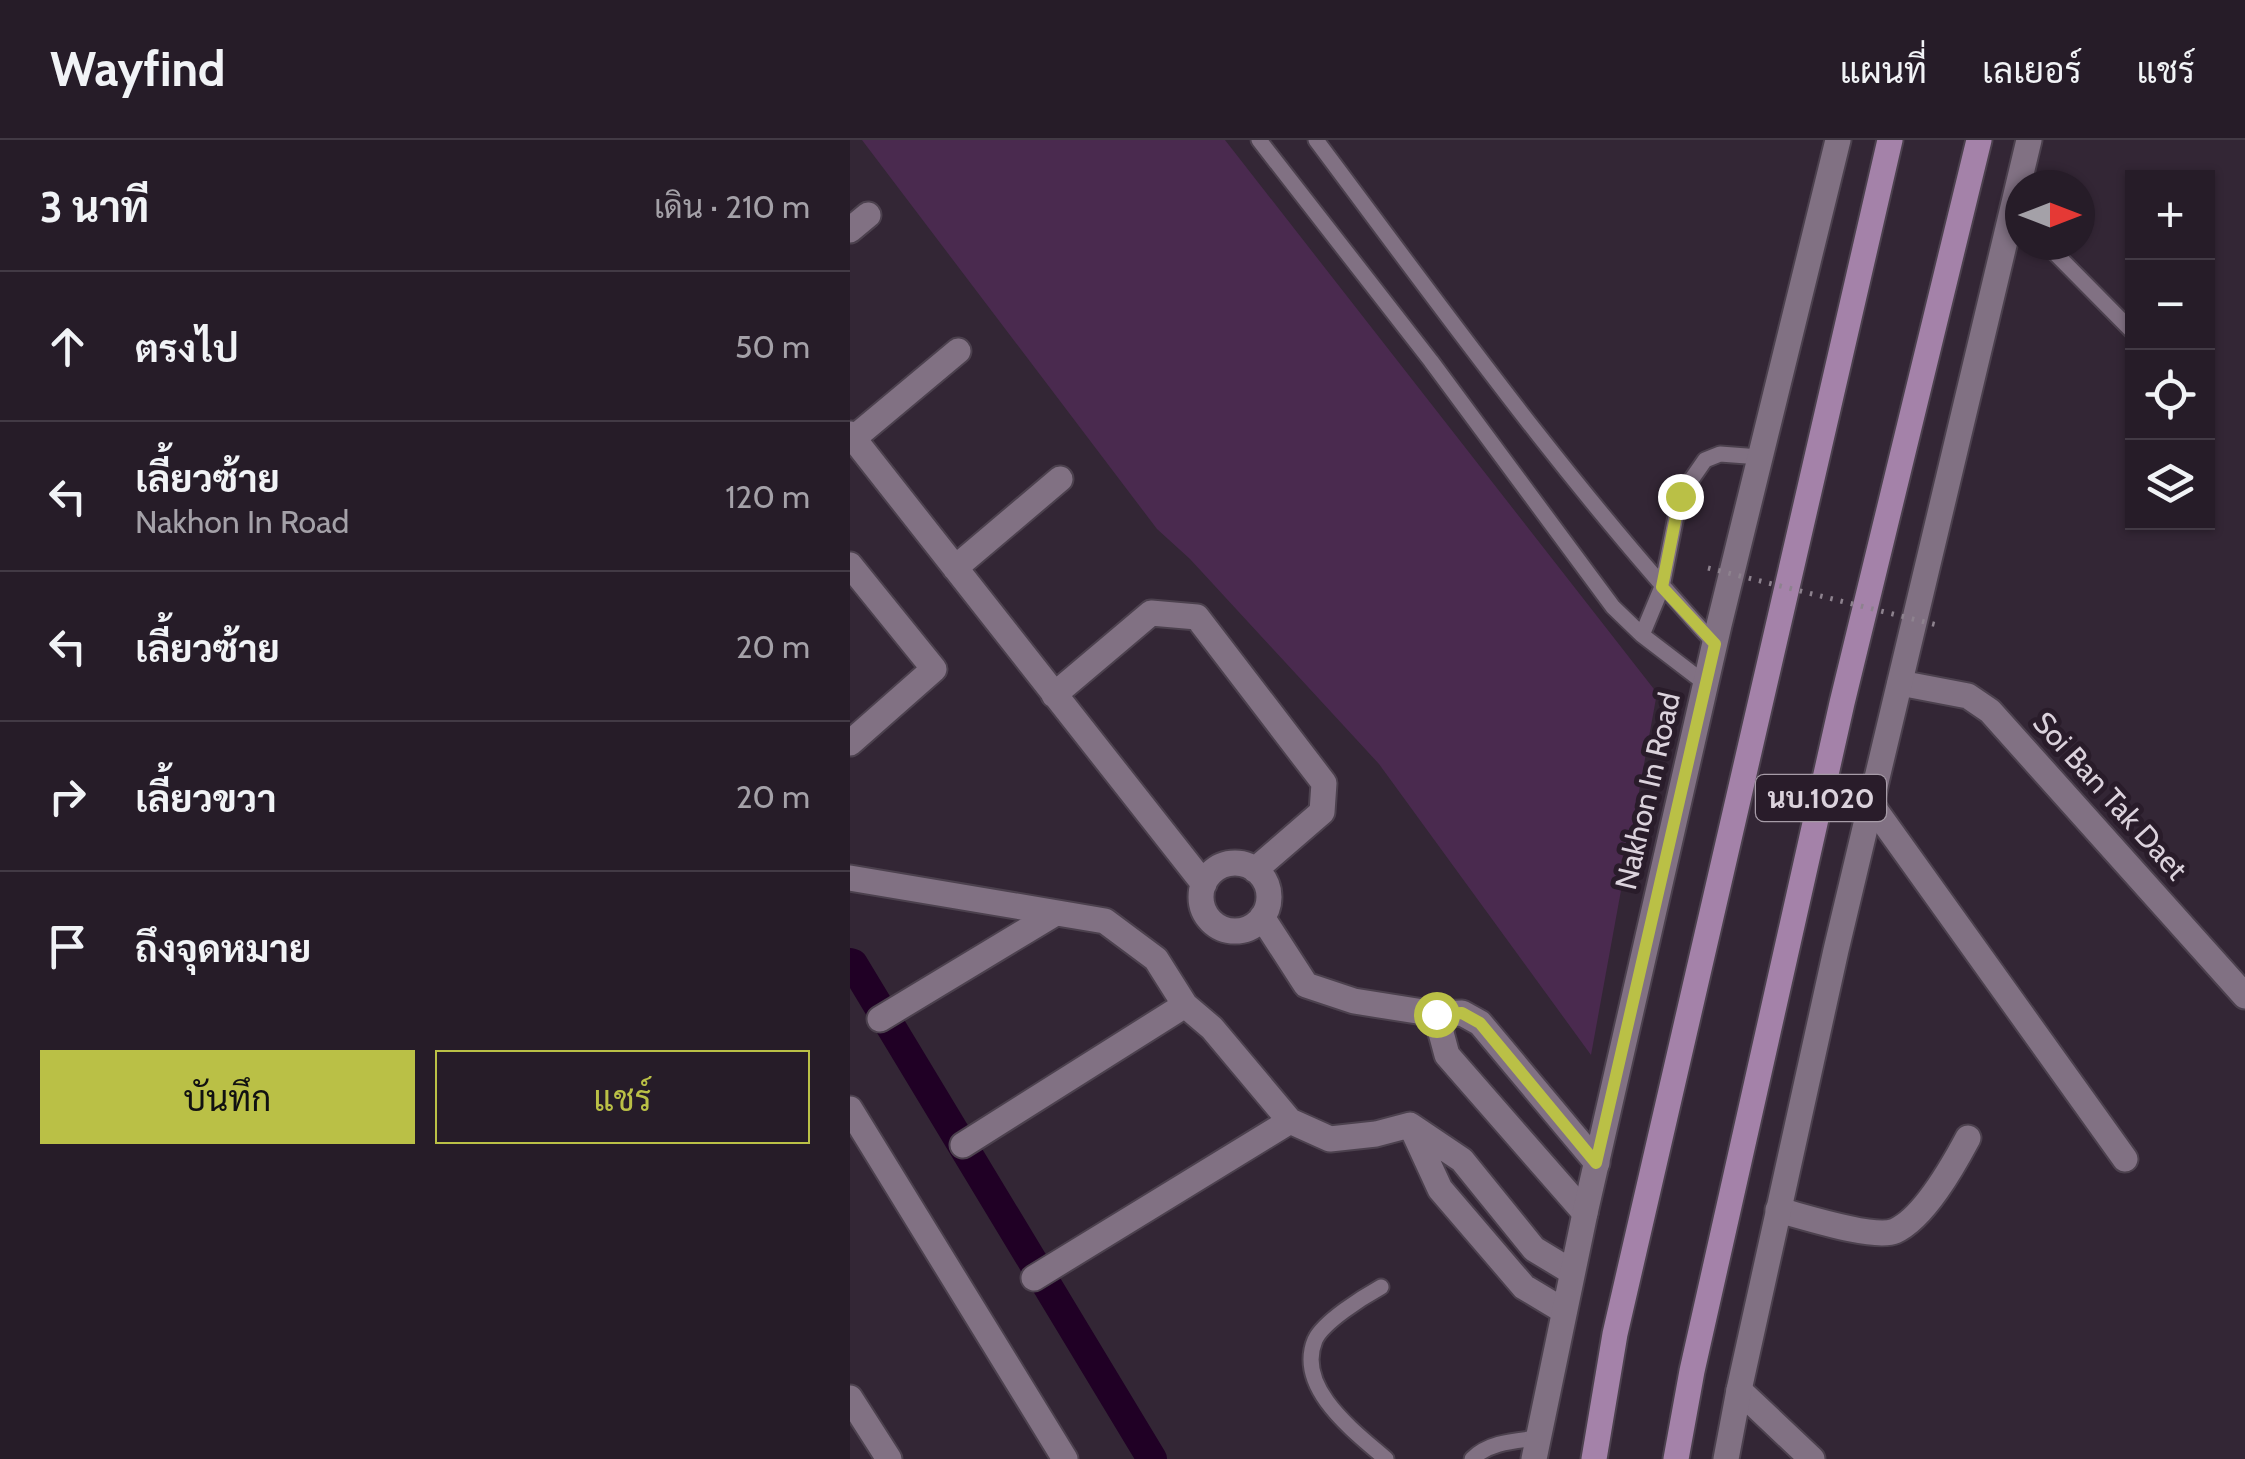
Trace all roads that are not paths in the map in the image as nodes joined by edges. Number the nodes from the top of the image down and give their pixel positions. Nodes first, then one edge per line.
1 (1259, 140) edge
2 (1316, 140) edge
3 (1838, 140) edge
4 (1890, 140) edge
5 (1979, 140) edge
6 (2029, 140) edge
7 (2024, 170) edge
8 (2005, 258) edge
9 (2062, 260) edge
10 (2125, 324) edge
11 (958, 352) dead end
12 (852, 436) edge
13 (1760, 457) junction
14 (1060, 479) dead end
15 (850, 565) edge
16 (954, 568) junction
17 (1662, 587) junction
18 (1642, 635) junction
19 (1715, 644) junction
20 (1900, 683) junction
21 (1706, 684) junction
22 (1054, 695) junction
23 (850, 743) edge
24 (1871, 804) junction
25 (1255, 870) junction
26 (850, 878) edge
27 (1204, 884) junction
28 (1054, 914) junction
29 (1262, 917) junction
30 (2245, 996) edge
31 (1185, 1005) junction
32 (1436, 1014) junction
33 (880, 1019) dead end
34 (850, 1109) edge
35 (1290, 1122) junction
36 (1410, 1125) junction
37 (1968, 1138) dead end
38 (962, 1145) dead end
39 (2125, 1159) dead end
40 (1596, 1163) junction
41 (1778, 1210) junction
42 (1585, 1213) junction
43 (1572, 1272) junction
44 (1034, 1278) dead end
45 (1380, 1287) dead end
46 (1564, 1311) junction
47 (1739, 1390) junction
48 (850, 1398) edge
49 (1536, 1449) edge
50 (889, 1459) edge
51 (1065, 1459) edge
52 (1386, 1459) edge
53 (1472, 1459) edge
54 (1594, 1459) edge
55 (1676, 1459) edge
56 (1726, 1459) edge
57 (1812, 1459) edge

1 - 18 lane
2 - 17 lane
3 - 13 street, Nakhon In Road
4 - 54 main road, นบ.1020
5 - 55 main road, นบ.1020
6 - 7 street, นบ.1020
8 - 20 street, นบ.1020
9 - 10 lane
11 - 12 street
12 - 16 street
13 - 17 lane
13 - 19 street, Nakhon In Road
14 - 16 street
15 - 23 street
16 - 22 street
17 - 18 lane
17 - 19 lane
18 - 21 lane
19 - 21 street, Nakhon In Road
20 - 24 street, นบ.1020
20 - 30 street, Soi Ban Tak Daet
21 - 40 street, Nakhon In Road
22 - 25 street
22 - 27 street
24 - 39 street
24 - 41 street, นบ.1020
25 - 27 street
25 - 29 street
26 - 28 street
27 - 29 street
28 - 31 street
28 - 33 street
29 - 32 street
31 - 35 street
31 - 38 street
32 - 40 street
32 - 42 street
34 - 51 street
35 - 36 street
35 - 44 street
36 - 43 street
36 - 46 street
37 - 41 street
40 - 42 street, Nakhon In Road
41 - 47 street, นบ.1020
42 - 43 street, Nakhon In Road
43 - 46 street, Nakhon In Road
45 - 52 lane
46 - 49 street, Nakhon In Road
47 - 56 street, นบ.1020
47 - 57 street
48 - 50 street
49 - 53 lane

